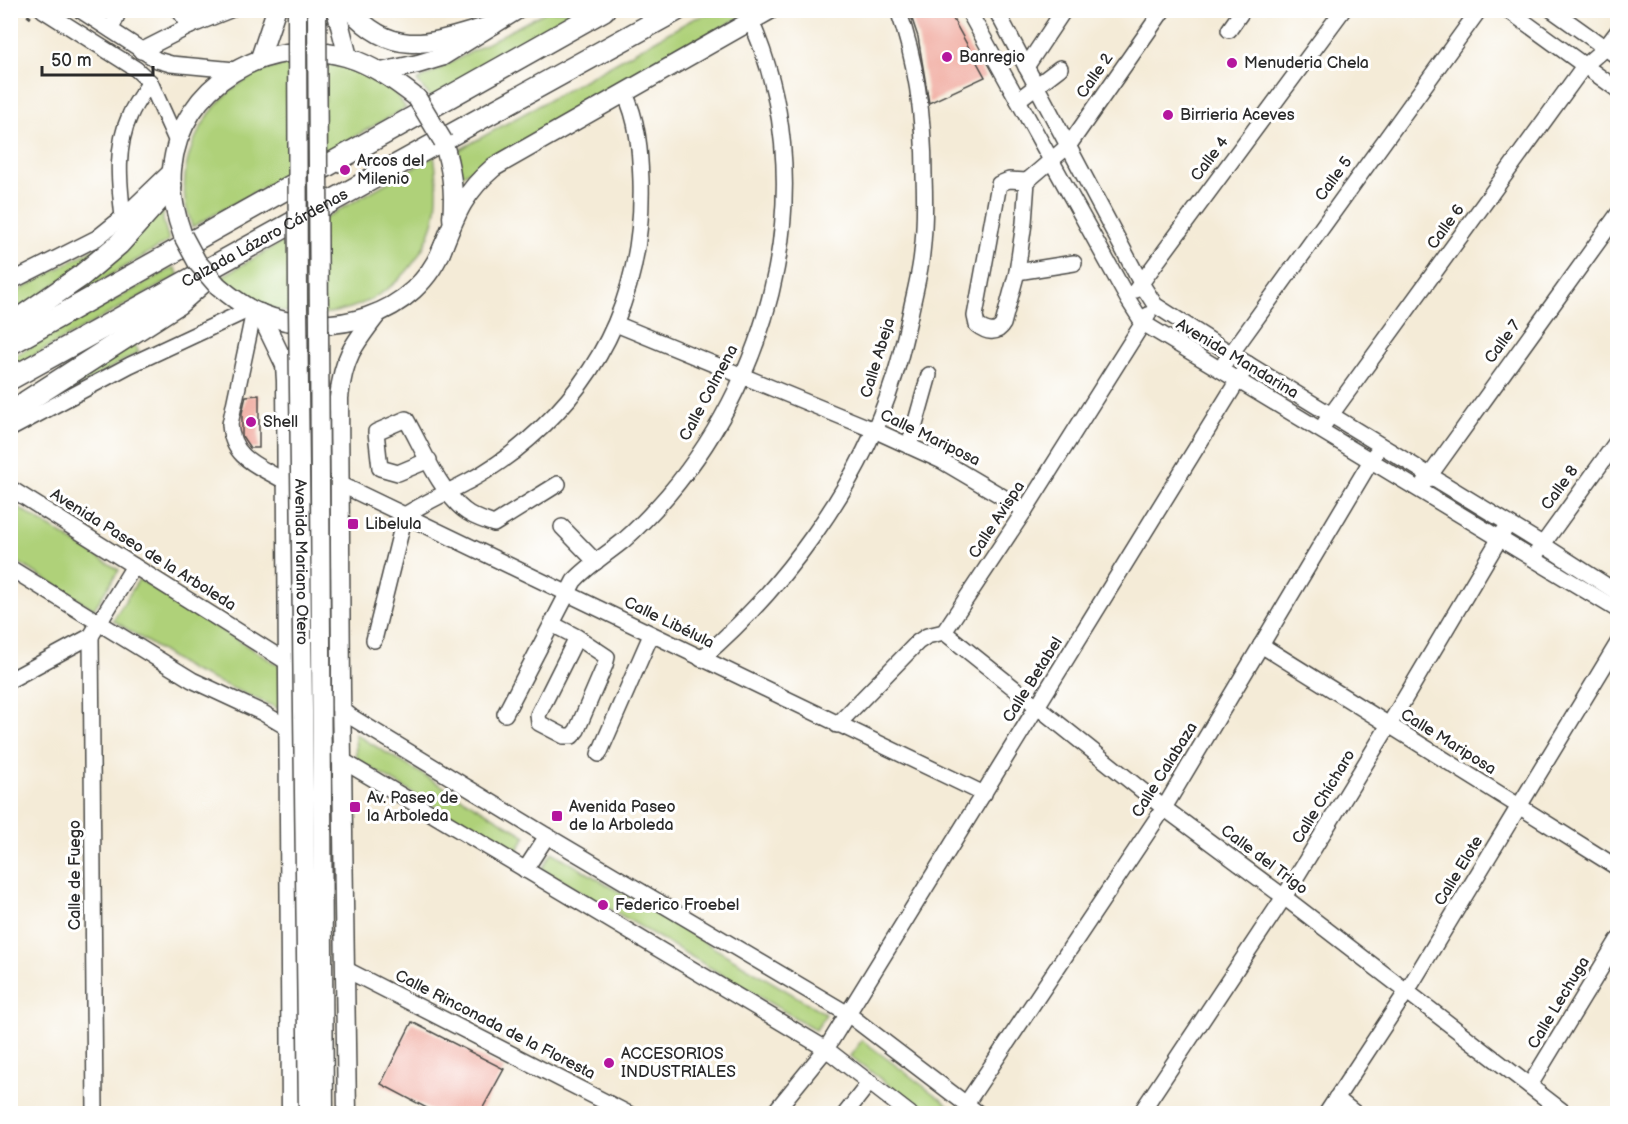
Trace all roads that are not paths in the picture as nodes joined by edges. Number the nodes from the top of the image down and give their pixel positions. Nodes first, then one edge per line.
1 (43, 10) edge
2 (80, 10) edge
3 (119, 10) edge
4 (180, 10) edge
5 (230, 10) edge
6 (276, 10) edge
7 (297, 10) edge
8 (317, 10) edge
9 (336, 10) edge
10 (350, 10) edge
11 (517, 10) edge
12 (604, 10) edge
13 (691, 10) edge
14 (770, 10) edge
15 (898, 10) edge
16 (968, 10) edge
17 (996, 10) edge
18 (1064, 10) edge
19 (1163, 10) edge
20 (1243, 10) edge
21 (1343, 10) edge
22 (1479, 10) edge
23 (1508, 10) edge
24 (1552, 10) edge
25 (669, 15) edge
26 (751, 21) junction
27 (190, 26) junction
28 (494, 26) junction
29 (111, 30) junction
30 (1229, 30) dead end
31 (1617, 31) edge
32 (141, 51) junction
33 (1611, 52) edge
34 (348, 57) junction
35 (260, 58) junction
36 (1584, 66) junction
37 (1026, 67) junction
38 (1060, 68) dead end
39 (235, 70) junction
40 (381, 72) junction
41 (150, 82) junction
42 (1037, 87) junction
43 (1617, 90) edge
44 (624, 92) junction
45 (1018, 100) junction
46 (177, 142) junction
47 (1069, 145) junction
48 (1052, 159) junction
49 (171, 178) junction
50 (1027, 181) junction
51 (1617, 214) edge
52 (123, 217) junction
53 (440, 255) junction
54 (226, 258) junction
55 (1074, 263) dead end
56 (1017, 272) junction
57 (10, 282) edge
58 (1141, 283) junction
59 (1129, 301) junction
60 (1155, 305) junction
61 (255, 311) junction
62 (377, 314) junction
63 (1143, 322) junction
64 (616, 324) junction
65 (10, 325) edge
66 (10, 344) edge
67 (1230, 353) junction
68 (1248, 364) junction
69 (285, 365) junction
70 (1221, 369) junction
71 (743, 375) junction
72 (929, 375) dead end
73 (10, 379) edge
74 (1238, 381) junction
75 (1331, 415) junction
76 (10, 416) edge
77 (10, 429) edge
78 (874, 430) junction
79 (1320, 430) junction
80 (1617, 440) edge
81 (909, 446) junction
82 (1381, 446) junction
83 (429, 460) dead end
84 (1370, 461) junction
85 (1430, 475) junction
86 (286, 482) junction
87 (340, 484) junction
88 (558, 484) dead end
89 (10, 488) edge
90 (1418, 490) junction
91 (447, 492) junction
92 (1025, 510) junction
93 (405, 516) junction
94 (1509, 523) junction
95 (562, 526) dead end
96 (1499, 540) junction
97 (1542, 544) junction
98 (1534, 559) junction
99 (597, 562) junction
100 (134, 566) junction
101 (10, 568) edge
102 (1617, 593) edge
103 (566, 594) junction
104 (1617, 610) edge
105 (552, 624) junction
106 (95, 629) junction
107 (944, 632) junction
108 (651, 634) junction
109 (577, 637) junction
110 (374, 640) dead end
111 (1617, 643) edge
112 (1261, 645) junction
113 (701, 659) junction
114 (287, 662) junction
115 (10, 680) edge
116 (309, 682) junction
117 (1037, 708) junction
118 (341, 710) junction
119 (505, 714) dead end
120 (837, 724) junction
121 (1389, 725) junction
122 (288, 728) junction
123 (309, 741) junction
124 (599, 754) dead end
125 (342, 761) junction
126 (984, 794) junction
127 (1164, 808) junction
128 (1519, 808) junction
129 (547, 836) junction
130 (1617, 868) edge
131 (525, 870) junction
132 (1284, 897) junction
133 (1617, 940) edge
134 (345, 969) junction
135 (1407, 991) junction
136 (848, 1014) junction
137 (826, 1049) junction
138 (870, 1082) junction
139 (1530, 1085) junction
140 (1336, 1098) junction
141 (972, 1109) edge
142 (624, 1112) edge
143 (95, 1113) edge
144 (291, 1113) edge
145 (308, 1113) edge
146 (324, 1113) edge
147 (347, 1113) edge
148 (773, 1113) edge
149 (845, 1113) edge
150 (910, 1113) edge
151 (1140, 1113) edge
152 (1326, 1113) edge
153 (1356, 1113) edge
154 (1563, 1113) edge

1 - 41 street
2 - 29 street
3 - 29 street
4 - 27 street
5 - 27 street
6 - 35 main road
7 - 145 main road, Avenida Mariano Otero, bridge
8 - 146 main road, Avenida Mariano Otero, bridge
9 - 34 main road
10 - 28 main road
11 - 28 main road
12 - 66 highway, Calzada Lázaro Cárdenas
13 - 25 highway, Calzada Lázaro Cárdenas
14 - 26 main road
15 - 78 street, Calle Abeja
16 - 45 street, Avenida Mandarina
17 - 37 street, Avenida Mandarina
18 - 37 street
19 - 47 street, Calle 2
20 - 30 street
21 - 58 street, Calle 4
22 - 67 street, Calle 5
23 - 36 street
24 - 33 street
25 - 54 highway, Calzada Lázaro Cárdenas
26 - 44 main road
26 - 71 street, Calle Colmena
27 - 32 street
28 - 40 main road
29 - 32 street
31 - 33 street, Calle 6
32 - 39 street
33 - 36 street, Calle 6
34 - 35 main road
34 - 40 main road
35 - 39 main road
36 - 43 street
36 - 75 street, Calle 6
37 - 42 street, Avenida Mandarina
38 - 42 street
39 - 46 main road
40 - 53 main road, bridge
41 - 46 street
41 - 52 street
42 - 45 street
42 - 47 street, Avenida Mandarina
44 - 53 main road
44 - 64 street
45 - 48 street, Avenida Mandarina
46 - 49 main road
47 - 48 street, Calle 2
47 - 58 street, Avenida Mandarina
48 - 50 street, Calle 2
48 - 59 street, Avenida Mandarina
49 - 52 street
49 - 61 main road, bridge
49 - 65 highway
50 - 56 street
50 - 56 street
51 - 85 street, Calle 7
52 - 57 street
53 - 62 main road
54 - 73 highway, Calzada Lázaro Cárdenas
54 - 76 highway
55 - 56 street
58 - 59 street, Calle 4
58 - 60 street, Avenida Mandarina
59 - 63 street, Avenida Mandarina
60 - 63 street, Calle Avispa
60 - 67 street, Avenida Mandarina
61 - 62 main road
61 - 69 main road, Avenida Mariano Otero
61 - 77 street
61 - 86 street
62 - 87 main road
63 - 70 street, Avenida Mandarina
63 - 92 street, Calle Avispa
64 - 71 street, Calle Mariposa
64 - 91 street
67 - 68 street, Avenida Mandarina
67 - 70 street, Calle 5
68 - 74 street, Calle Betabel
68 - 75 street, Avenida Mandarina
69 - 86 main road, Avenida Mariano Otero
69 - 116 main road
70 - 74 street, Avenida Mandarina
71 - 78 street, Calle Mariposa
71 - 99 street, Calle Colmena
72 - 81 street
74 - 79 street, Avenida Mandarina
74 - 117 street, Calle Betabel
75 - 79 street, Calle 6
75 - 82 street, Avenida Mandarina
78 - 81 street, Calle Mariposa
78 - 113 street, Calle Abeja
79 - 84 street, Avenida Mandarina
80 - 97 street, Calle 8
81 - 92 street, Calle Mariposa
82 - 84 street, Calle Calabaza
82 - 85 street, Avenida Mandarina
83 - 91 street
84 - 90 street, Avenida Mandarina
84 - 112 street, Calle Calabaza
85 - 90 street, Calle 7
85 - 94 street, Avenida Mandarina
86 - 114 main road, Avenida Mariano Otero
87 - 93 street, Calle Libélula
87 - 118 main road
88 - 91 street
89 - 100 street, Avenida Paseo de la Arboleda
90 - 96 street, Avenida Mandarina
91 - 93 street
92 - 107 street, Calle Avispa
93 - 103 street, Calle Libélula
93 - 110 street
94 - 96 street, Calle Chícharo
94 - 97 street, Avenida Mandarina
95 - 99 street
96 - 98 street, Avenida Mandarina
96 - 121 street, Calle Chícharo
97 - 98 street, Calle 8
97 - 102 street, Avenida Mandarina
98 - 104 street, Avenida Mandarina
99 - 103 street, Calle Colmena
100 - 106 street
100 - 114 street, Avenida Paseo de la Arboleda
101 - 106 street
103 - 105 street, Calle Colmena
103 - 108 street, Calle Libélula
105 - 109 street
105 - 119 street, Calle Colmena
106 - 115 street
106 - 122 street
106 - 143 street, Calle de Fuego
107 - 117 street, Calle del Trigo
107 - 120 street
108 - 113 street, Calle Libélula
108 - 124 street
109 - 109 street
111 - 128 street, Calle Elote
112 - 121 street, Calle Mariposa
112 - 127 street, Calle Calabaza
113 - 120 street, Calle Libélula
114 - 116 street, Avenida Paseo de la Arboleda
114 - 122 main road, Avenida Mariano Otero
116 - 118 street, Avenida Paseo de la Arboleda
116 - 123 main road
117 - 126 street, Calle Betabel
117 - 127 street, Calle del Trigo
118 - 125 main road
118 - 129 street, Avenida Paseo de la Arboleda
120 - 126 street, Calle Libélula
121 - 128 street, Calle Mariposa
121 - 132 street, Calle Chícharo
122 - 123 street
122 - 144 main road, Avenida Mariano Otero
123 - 125 street
125 - 131 street
125 - 134 main road
126 - 136 street, Calle Betabel
127 - 132 street, Calle del Trigo
127 - 141 street, Calle Calabaza
128 - 130 street, Calle Mariposa
128 - 135 street, Calle Elote
129 - 131 street
129 - 136 street, Avenida Paseo de la Arboleda
131 - 137 street
132 - 135 street, Calle del Trigo
132 - 151 street, Calle Chícharo
133 - 139 street, Calle Lechuga
134 - 142 street, Calle Rinconada de la Floresta
134 - 147 main road
135 - 139 street, Calle del Trigo
135 - 140 street, Calle Elote
136 - 137 street, Calle Betabel
136 - 141 street, Avenida Paseo de la Arboleda
137 - 138 street
137 - 148 street, Calle Betabel
138 - 149 street
138 - 150 street
139 - 154 street, Calle del Trigo
140 - 152 street, Calle Elote
140 - 153 street

